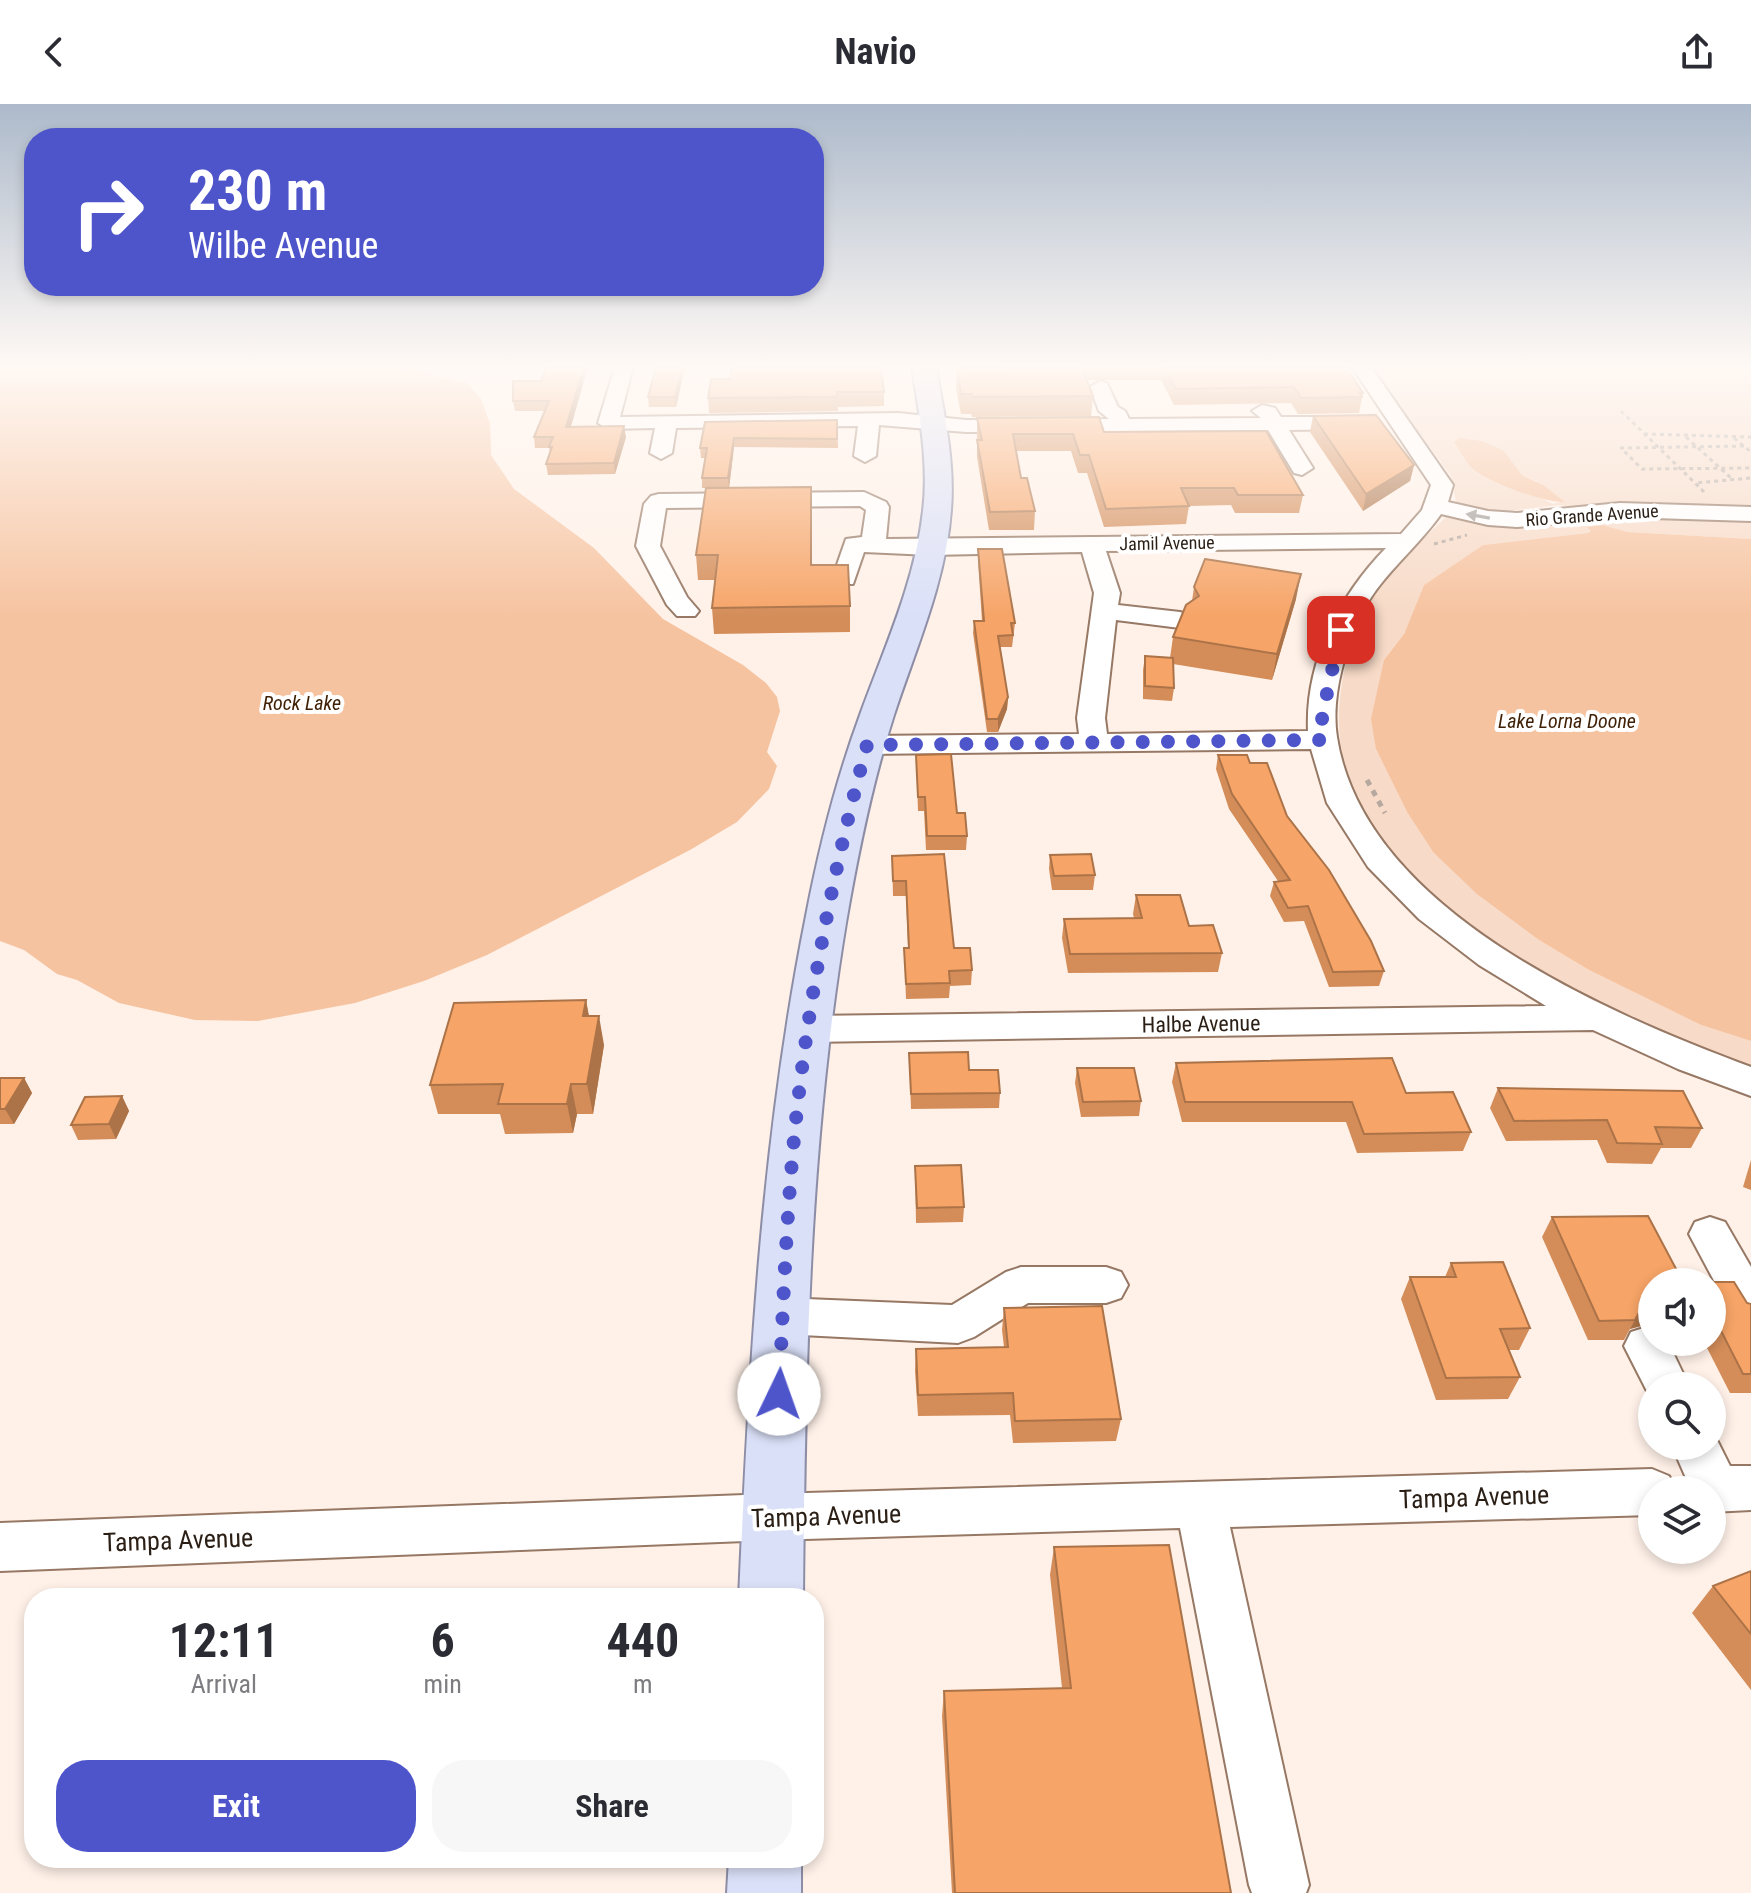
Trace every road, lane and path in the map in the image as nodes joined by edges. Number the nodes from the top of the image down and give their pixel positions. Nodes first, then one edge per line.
1 (866, 450) edge
2 (934, 450) edge
3 (1295, 450) edge
4 (1420, 450) edge
5 (1623, 450) edge
6 (1662, 450) edge
7 (1701, 450) edge
8 (865, 456) dead end
9 (1302, 468) dead end
10 (1680, 468) junction
11 (1720, 468) junction
12 (1751, 468) edge
13 (1731, 478) junction
14 (1751, 478) edge
15 (1695, 483) junction
16 (1705, 493) dead end
17 (1435, 506) junction
18 (1751, 514) edge
19 (1472, 534) dead end
20 (873, 544) junction
21 (1092, 544) junction
22 (1416, 544) junction
23 (930, 547) junction
24 (844, 579) edge
25 (686, 611) dead end
26 (1104, 611) junction
27 (1180, 620) edge
28 (1323, 740) junction
29 (1094, 742) junction
30 (867, 745) junction
31 (1363, 774) dead end
32 (1385, 813) dead end
33 (1593, 1018) junction
34 (809, 1029) junction
35 (1751, 1082) edge
36 (1710, 1234) dead end
37 (1106, 1285) dead end
38 (1751, 1307) edge
39 (782, 1316) junction
40 (1638, 1492) edge
41 (1200, 1505) junction
42 (771, 1517) junction
43 (0, 1547) edge
44 (771, 1588) edge
45 (765, 1868) edge
46 (1279, 1885) dead end
47 (764, 1893) edge

1 - 8 street
2 - 23 main road
3 - 9 street
4 - 17 street
5 - 10 path
6 - 10 path
7 - 11 path
10 - 11 path
10 - 15 path
11 - 12 path
11 - 13 path
13 - 14 path
13 - 15 path
15 - 16 path
18 -> 17 street, Rio Grande Avenue
17 - 22 street
19 - 22 path
20 - 23 street, Jamil Avenue
20 - 24 street
20 - 25 street
21 - 22 street, Jamil Avenue
21 - 23 street, Jamil Avenue
21 - 26 street
22 - 28 street
23 - 30 main road
26 - 27 street
26 - 29 street
28 - 29 street
28 - 33 street
29 - 30 street
30 - 34 main road
31 - 32 path
33 - 34 street, Halbe Avenue
33 - 35 street
34 - 39 main road
36 - 38 street
37 - 39 street
39 - 42 main road
40 - 41 street, Tampa Avenue
41 - 42 street, Tampa Avenue
41 - 46 street
42 - 43 street, Tampa Avenue
42 - 44 main road
45 - 47 main road

